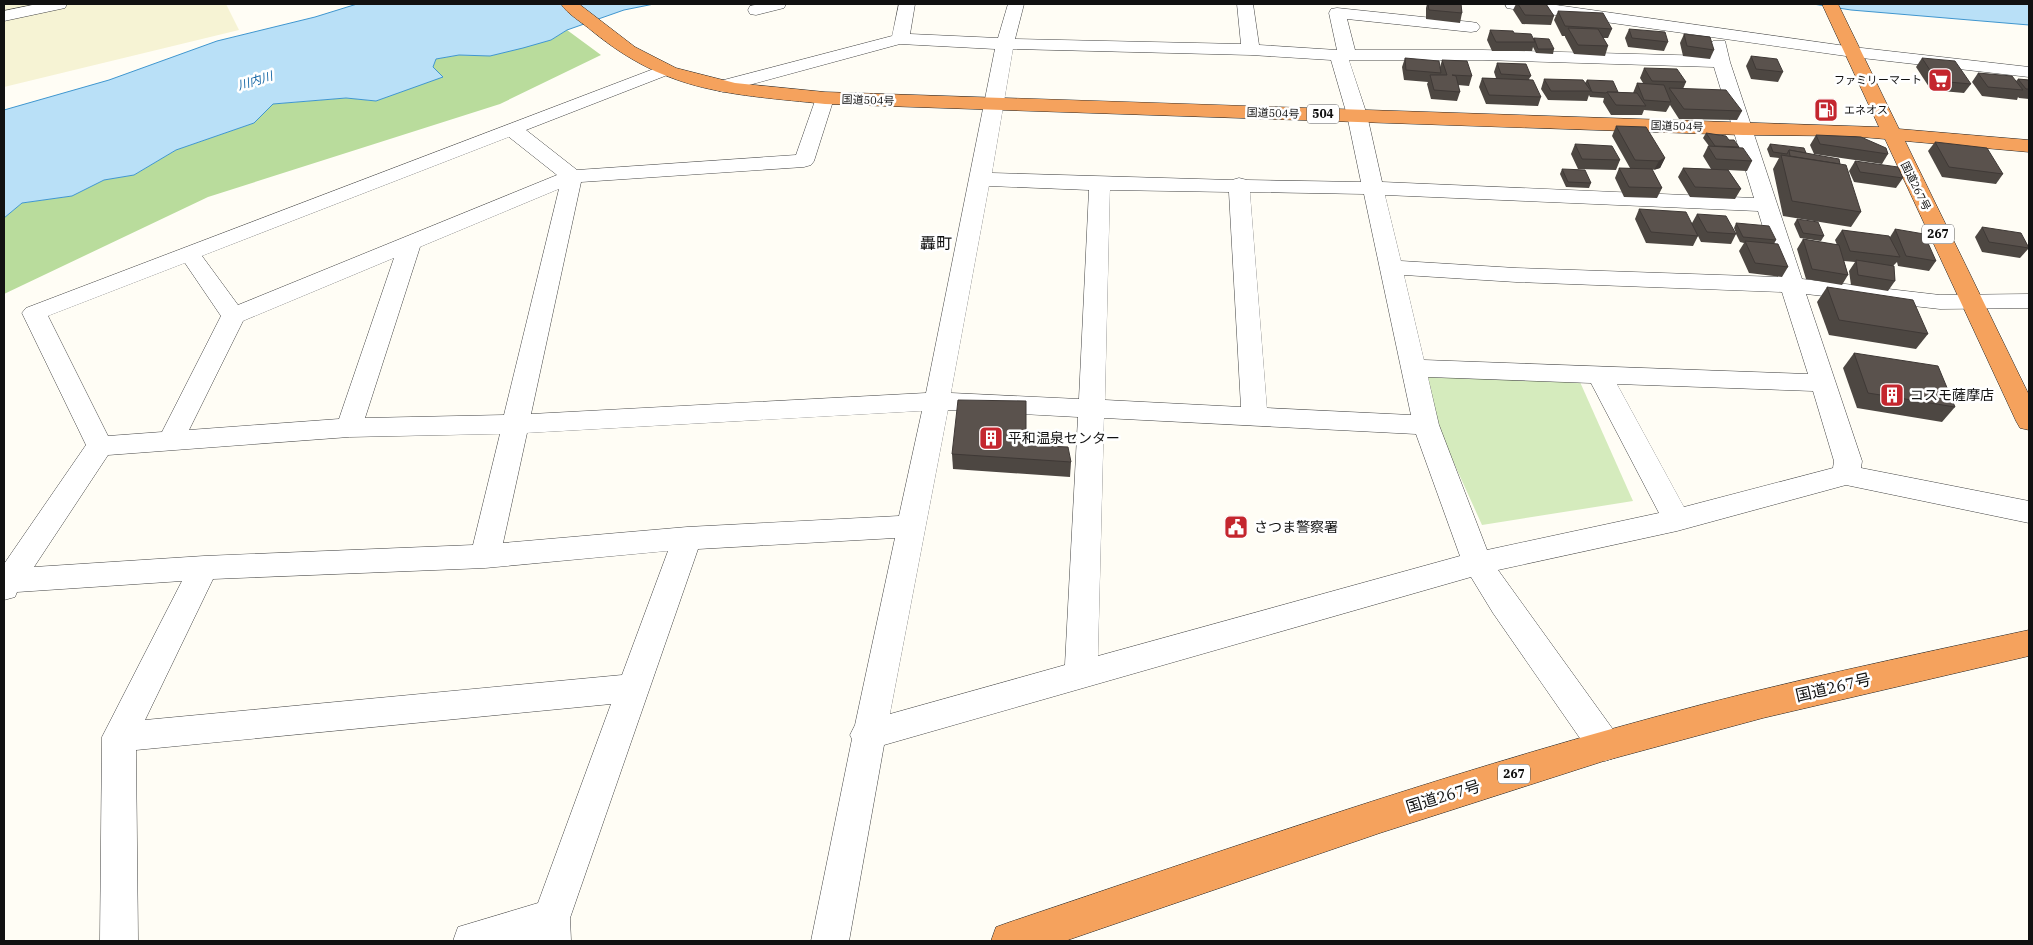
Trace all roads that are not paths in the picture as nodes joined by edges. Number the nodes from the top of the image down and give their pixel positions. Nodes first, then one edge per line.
1 (59, 4) edge
2 (569, 4) edge
3 (778, 4) edge
4 (907, 4) edge
5 (1016, 4) edge
6 (1245, 4) edge
7 (1513, 4) edge
8 (1830, 4) edge
9 (756, 10) dead end
10 (4, 16) edge
11 (1716, 31) junction
12 (900, 39) junction
13 (1005, 44) junction
14 (1851, 48) junction
15 (1251, 50) junction
16 (1343, 55) junction
17 (1483, 55) junction
18 (1721, 62) junction
19 (664, 70) junction
20 (2029, 72) edge
21 (724, 86) junction
22 (825, 98) junction
23 (994, 105) junction
24 (1357, 115) junction
25 (512, 129) junction
26 (1743, 129) junction
27 (1890, 133) junction
28 (2029, 146) edge
29 (572, 176) junction
30 (980, 179) junction
31 (1100, 184) junction
32 (1239, 184) junction
33 (1373, 188) junction
34 (1767, 204) junction
35 (410, 243) junction
36 (189, 253) junction
37 (1391, 267) junction
38 (1793, 285) junction
39 (2029, 301) edge
40 (1972, 303) junction
41 (233, 316) junction
42 (1413, 368) junction
43 (1599, 375) junction
44 (1822, 383) junction
45 (936, 401) junction
46 (1092, 407) junction
47 (1255, 418) junction
48 (2029, 422) edge
49 (515, 424) junction
50 (1426, 425) junction
51 (349, 428) junction
52 (170, 440) junction
53 (100, 446) junction
54 (1846, 475) junction
55 (2029, 512) edge
56 (1677, 520) junction
57 (912, 526) junction
58 (687, 538) junction
59 (485, 556) junction
60 (1478, 563) junction
61 (204, 568) junction
62 (6, 584) edge
63 (2029, 643) edge
64 (1081, 675) junction
65 (633, 688) junction
66 (868, 735) junction
67 (120, 737) junction
68 (1605, 746) junction
69 (552, 930) edge
70 (119, 941) edge
71 (472, 941) edge
72 (830, 941) edge
73 (1010, 941) edge

1 - 10 street
2 - 19 highway, 国道504号 / 504
3 - 9 street
4 - 12 street
5 - 13 street
6 - 15 street
7 - 11 street
8 - 14 highway, 国道267号 / 267
11 - 14 street
11 - 18 street
12 - 13 street
12 - 21 street
13 - 15 street
13 - 23 street
14 - 20 street
14 - 27 highway, 国道267号 / 267
15 - 16 street
16 - 17 street
16 - 17 street
16 - 24 street
17 - 18 street
18 - 26 street
19 - 21 highway, 国道504号 / 504
19 - 25 street
21 - 22 highway, 国道504号 / 504
22 - 23 highway, 国道504号 / 504
22 - 29 street
23 - 24 highway, 国道504号 / 504
23 - 30 street
24 - 26 highway, 国道504号 / 504
24 - 33 street
25 - 29 street
25 - 36 street
26 - 27 highway, 国道504号 / 504
26 - 34 street
27 - 28 highway, 国道504号 / 504
27 - 40 highway, 国道267号 / 267
29 - 35 street
29 - 49 street
30 - 31 street
30 - 45 street
31 - 32 street
31 - 46 street
32 - 33 street
32 - 47 street
33 - 34 street
33 - 37 street
34 - 38 street
35 - 41 street
35 - 51 street
36 - 41 street
36 - 53 street
37 - 38 street
37 - 42 street
38 - 40 street
38 - 44 street
39 - 40 street
40 - 48 highway, 国道267号 / 267
41 - 52 street
42 - 43 street
42 - 50 street
43 - 44 street
43 - 56 street
44 - 54 street
45 - 46 street
45 - 49 street
45 - 57 street
46 - 47 street
46 - 64 street
47 - 50 street
49 - 51 street
49 - 59 street
50 - 60 street
51 - 52 street
52 - 53 street
53 - 62 street
54 - 55 street
54 - 56 street
56 - 60 street
57 - 58 street
57 - 66 street
58 - 59 street
58 - 65 street
59 - 61 street
60 - 64 street
60 - 68 street
61 - 62 street
61 - 67 street
63 - 68 highway, 国道267号 / 267
64 - 66 street
65 - 67 street
65 - 69 street
66 - 72 street
67 - 70 street
68 - 73 highway, 国道267号 / 267
69 - 71 street

